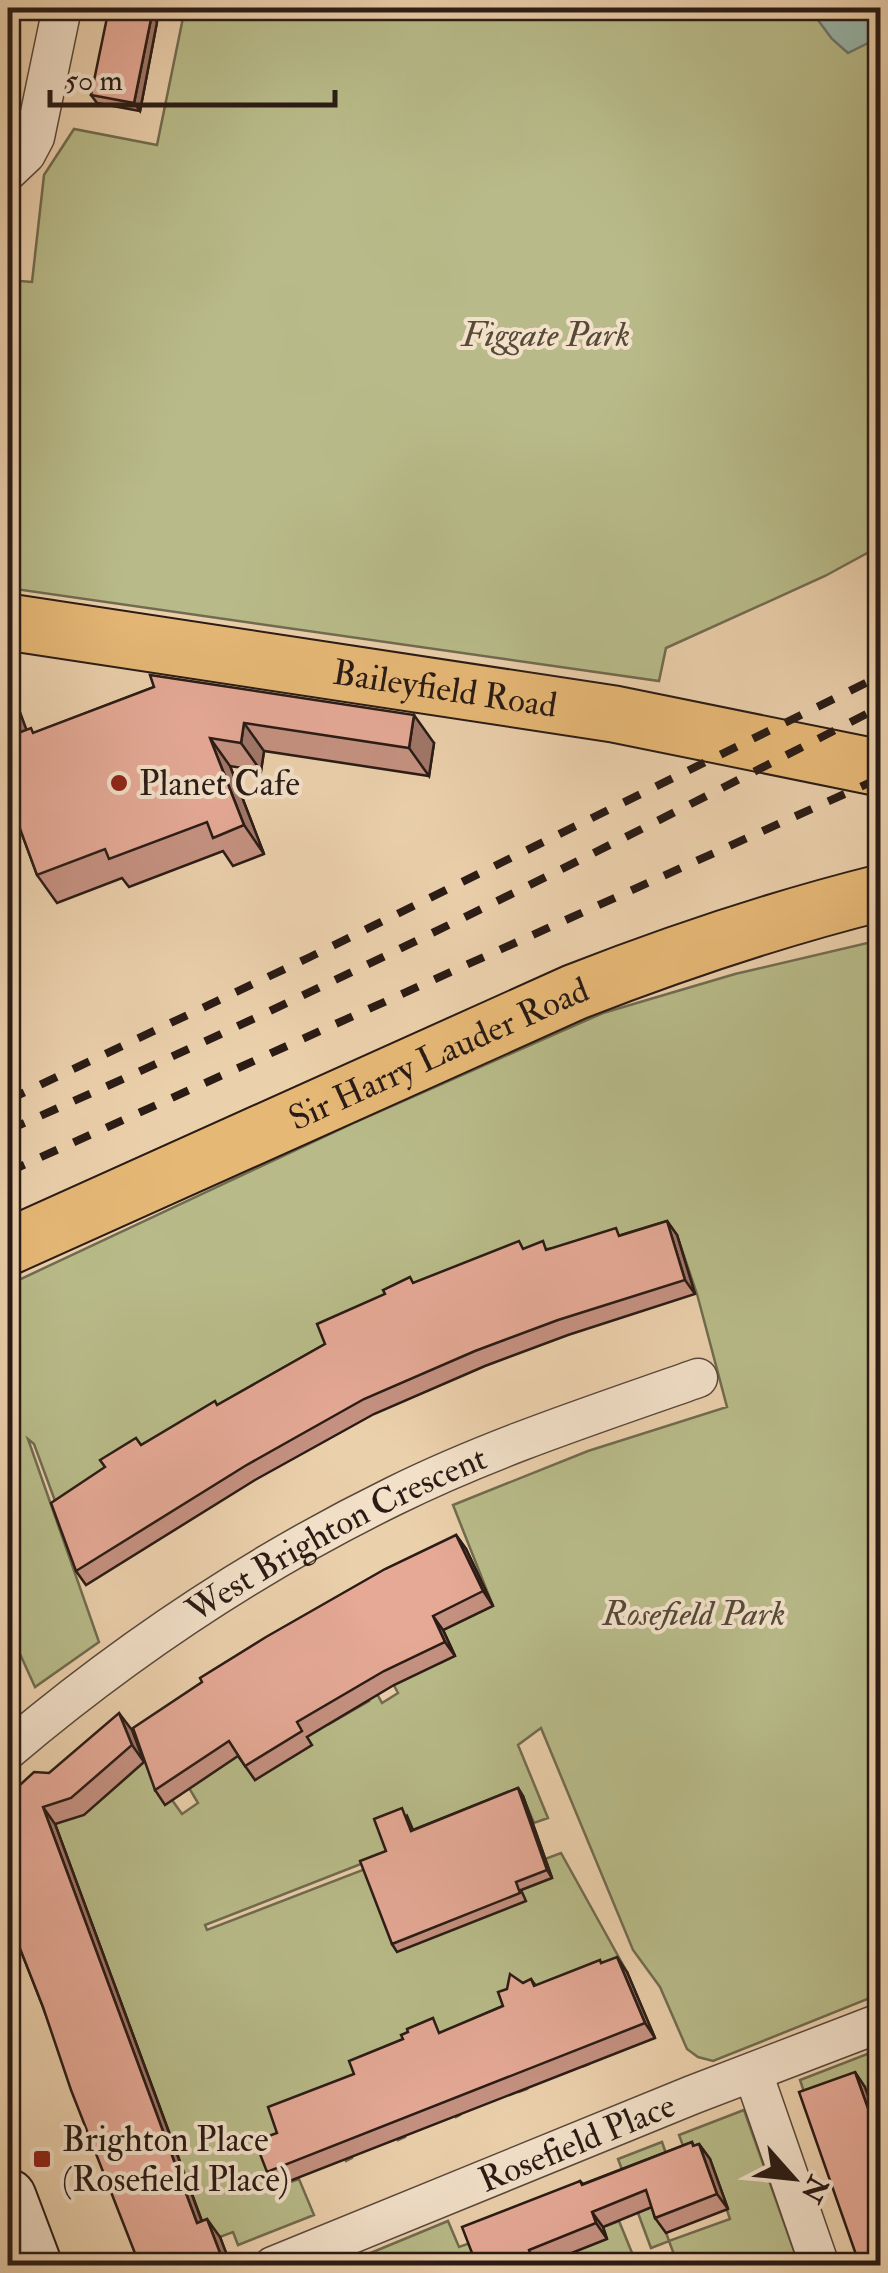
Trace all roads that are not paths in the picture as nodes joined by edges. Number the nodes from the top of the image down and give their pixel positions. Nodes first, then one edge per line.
1 (62, 8) edge
2 (8, 171) edge
3 (8, 622) edge
4 (880, 768) edge
5 (880, 893) edge
6 (8, 1246) edge
7 (698, 1378) dead end
8 (8, 1750) edge
9 (880, 2023) edge
10 (753, 2073) junction
11 (8, 2197) edge
12 (34, 2266) edge
13 (273, 2266) edge
14 (820, 2266) edge

1 - 2 street
3 - 4 main road, Baileyfield Road
5 - 6 main road, Sir Harry Lauder Road
7 - 8 street, West Brighton Crescent
9 - 10 street, Rosefield Place
10 - 13 street, Rosefield Place
10 - 14 street
11 - 12 street

